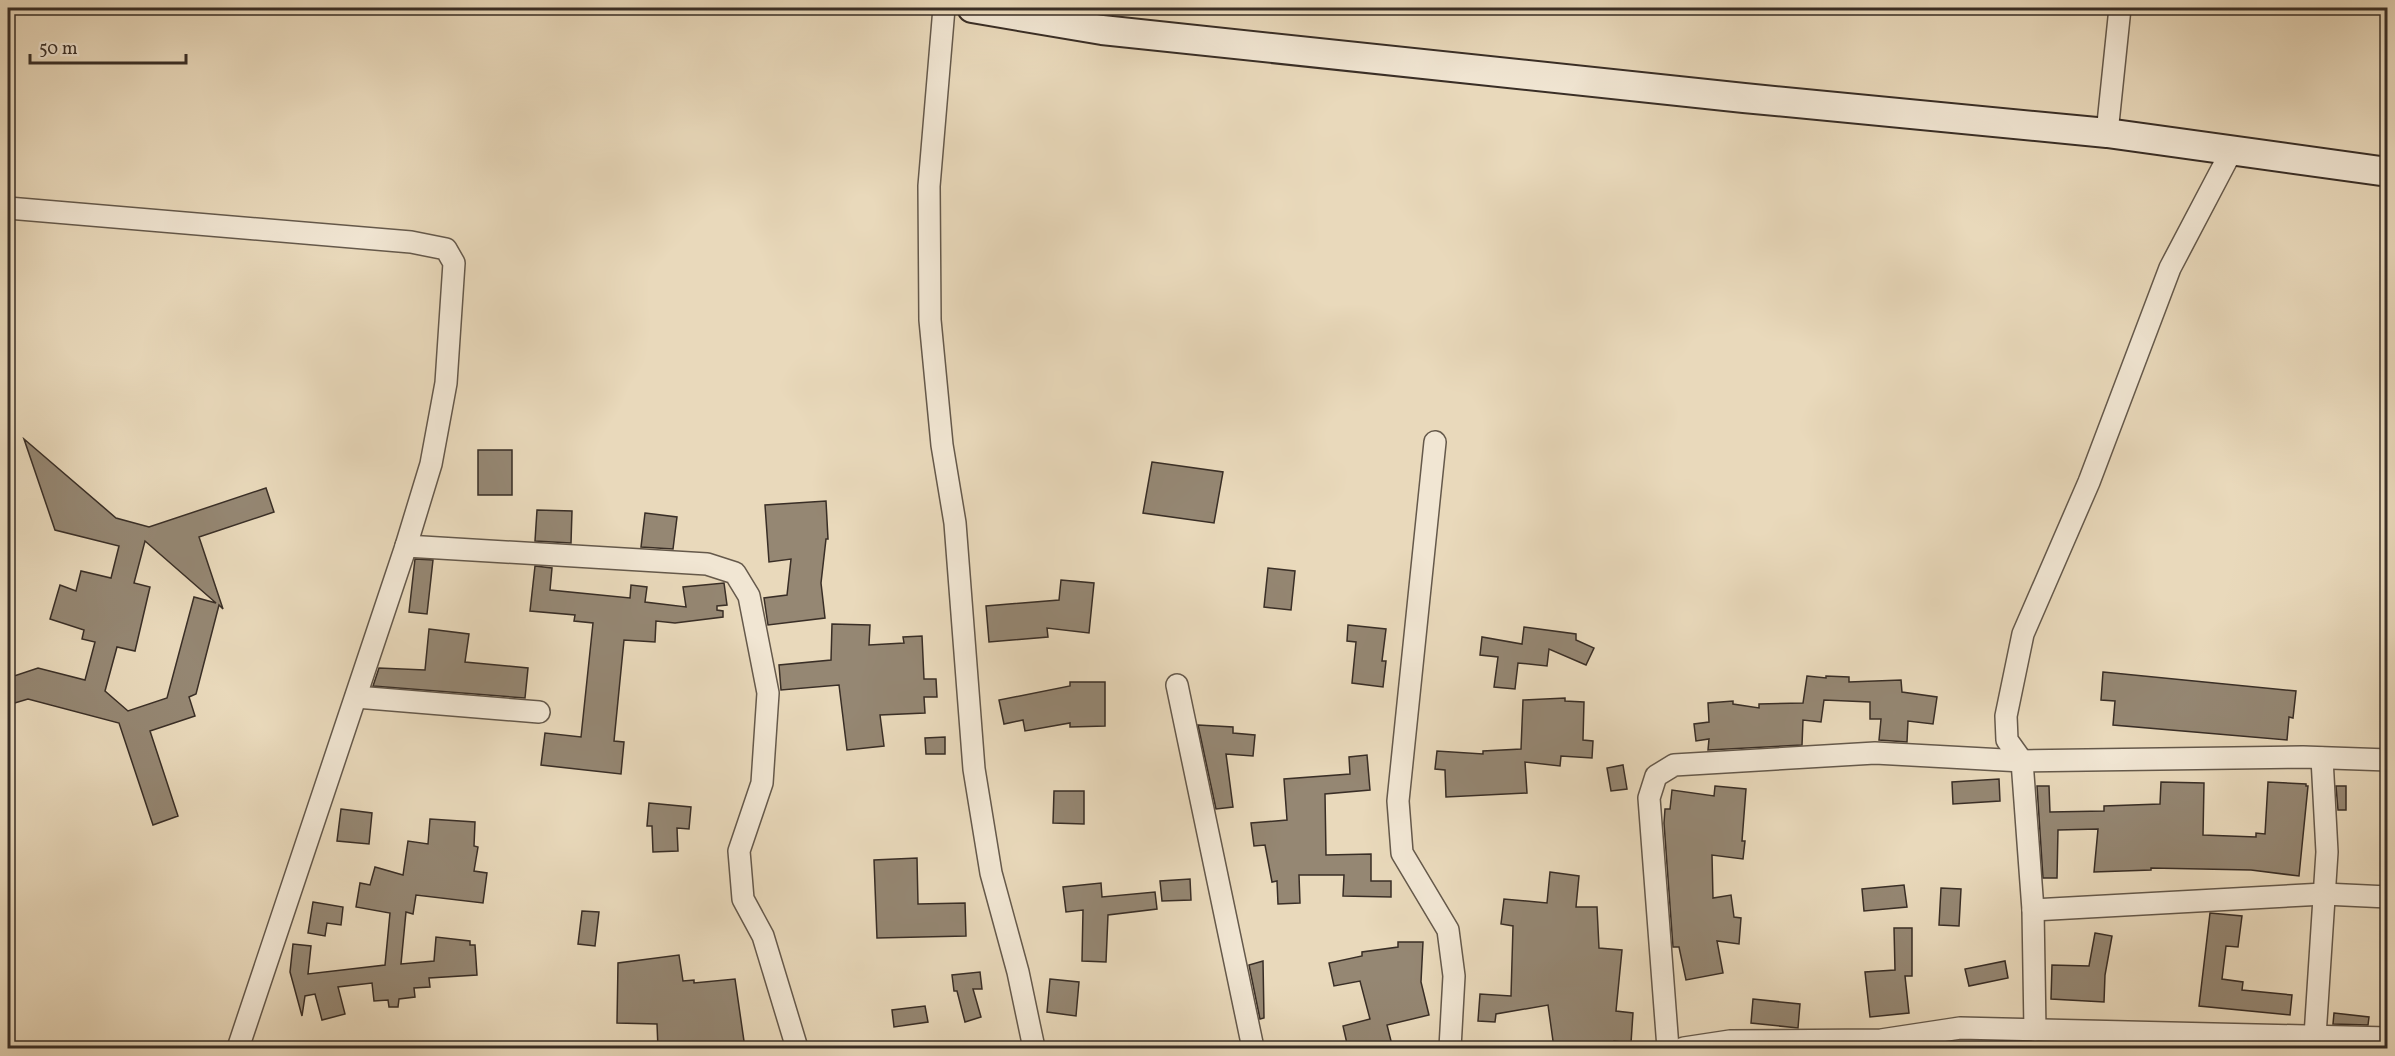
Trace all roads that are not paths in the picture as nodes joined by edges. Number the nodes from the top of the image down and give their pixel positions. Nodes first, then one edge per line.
1 (944, 8) edge
2 (972, 8) edge
3 (2120, 8) edge
4 (2107, 133) junction
5 (2232, 150) junction
6 (2388, 172) edge
7 (8, 208) edge
8 (1435, 442) dead end
9 (406, 546) junction
10 (1177, 685) dead end
11 (356, 697) junction
12 (539, 712) dead end
13 (2322, 758) junction
14 (2388, 760) edge
15 (2022, 761) junction
16 (2324, 894) junction
17 (2388, 897) edge
18 (2033, 910) junction
19 (2035, 1030) junction
20 (2315, 1036) junction
21 (2388, 1038) edge
22 (238, 1048) edge
23 (796, 1048) edge
24 (1034, 1048) edge
25 (1252, 1048) edge
26 (1450, 1048) edge
27 (1668, 1048) edge
28 (1684, 1048) edge

1 - 24 street
2 - 4 street
3 - 4 street
4 - 5 street
5 - 6 street
5 - 15 street
7 - 9 street
8 - 26 street
9 - 11 street
9 - 23 street
10 - 25 street
11 - 12 street
11 - 22 street
13 - 14 street
13 - 15 street
13 - 16 street
15 - 18 street
15 - 27 street
16 - 17 street
16 - 18 street
16 - 20 street
18 - 19 street
19 - 20 street
19 - 28 street
20 - 21 street

